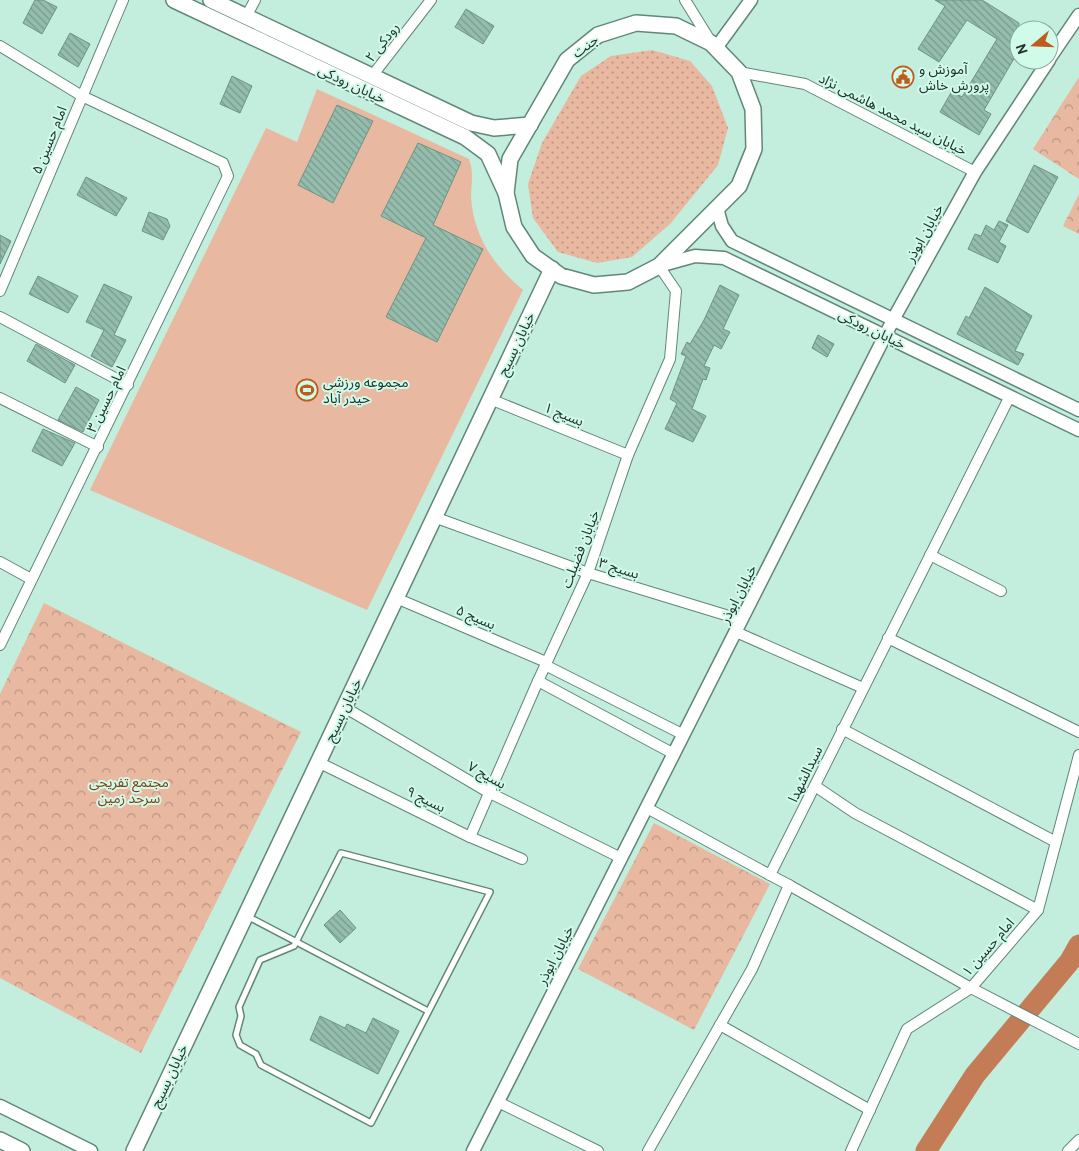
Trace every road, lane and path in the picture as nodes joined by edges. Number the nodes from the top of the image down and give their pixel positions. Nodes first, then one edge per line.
1 (123, 0) edge
2 (174, 0) edge
3 (211, 0) edge
4 (255, 0) edge
5 (431, 0) edge
6 (685, 0) edge
7 (751, 0) edge
8 (1079, 16) edge
9 (246, 17) junction
10 (714, 45) junction
11 (1059, 45) edge
12 (0, 46) edge
13 (1042, 70) edge
14 (738, 72) junction
15 (372, 76) junction
16 (82, 96) junction
17 (530, 125) junction
18 (975, 172) junction
19 (506, 193) junction
20 (717, 208) junction
21 (660, 266) junction
22 (552, 269) junction
23 (0, 291) edge
24 (0, 317) edge
25 (894, 318) junction
26 (886, 335) junction
27 (128, 385) junction
28 (1010, 396) junction
29 (0, 398) edge
30 (490, 399) junction
31 (1079, 410) edge
32 (1079, 430) edge
33 (98, 447) junction
34 (628, 455) junction
35 (434, 517) junction
36 (930, 555) junction
37 (0, 562) edge
38 (588, 573) junction
39 (31, 578) junction
40 (1001, 591) dead end
41 (396, 598) junction
42 (739, 626) junction
43 (888, 638) junction
44 (0, 645) edge
45 (545, 663) junction
46 (538, 681) junction
47 (863, 688) junction
48 (344, 707) junction
49 (842, 729) junction
50 (1079, 732) edge
51 (684, 735) junction
52 (674, 754) junction
53 (1079, 755) edge
54 (318, 762) junction
55 (815, 786) junction
56 (488, 792) junction
57 (646, 808) junction
58 (470, 837) junction
59 (1056, 842) junction
60 (621, 858) junction
61 (522, 860) dead end
62 (770, 875) junction
63 (789, 885) junction
64 (1038, 910) junction
65 (246, 915) junction
66 (296, 943) junction
67 (971, 988) junction
68 (428, 1011) junction
69 (720, 1026) junction
70 (1079, 1044) edge
71 (498, 1102) junction
72 (0, 1106) edge
73 (870, 1110) junction
74 (0, 1140) edge
75 (1079, 1140) edge
76 (22, 1151) edge
77 (90, 1151) edge
78 (134, 1151) edge
79 (473, 1151) edge
80 (598, 1151) edge
81 (648, 1151) edge
82 (851, 1151) edge
83 (1068, 1151) edge

1 - 16 street, امام حسین ۵
2 - 19 main road, خیابان رودکی
3 - 9 main road, خیابان رودکی
4 - 9 street
5 - 15 street, رودکی ۲
6 - 10 street
7 - 10 street
8 - 11 street, خیابان ابوذر
9 - 15 main road, خیابان رودکی
10 - 14 main road, جنت
10 - 17 main road, جنت
12 - 16 street
13 - 18 street, خیابان ابوذر
14 - 18 street, خیابان سید محمد هاشمی نژاد
14 - 20 main road, جنت
15 - 17 main road, خیابان رودکی
16 - 23 street, امام حسین ۵
16 - 27 street, امام حسین ۳
17 - 19 main road, جنت
18 - 25 street, خیابان ابوذر
19 - 22 main road, جنت
20 - 21 main road, جنت
20 - 25 street, خیابان رودکی
21 - 22 main road, جنت
21 - 26 street, خیابان رودکی
21 - 34 street, خیابان فضیلت
22 - 30 main road, خیابان بسیج
24 - 27 street
25 - 26 street, خیابان ابوذر
25 - 31 street, خیابان رودکی
26 - 28 street, خیابان رودکی
26 - 42 street, خیابان ابوذر
27 - 33 street, امام حسین ۳
28 - 32 street, خیابان رودکی
28 - 36 street, سیدالشهدا
29 - 33 street
30 - 34 street, بسیج ۱
30 - 35 main road, خیابان بسیج
33 - 39 street, امام حسین ۳
34 - 38 street, خیابان فضیلت
35 - 38 street, بسیج ۳
35 - 41 main road, خیابان بسیج
36 - 40 street
36 - 43 street, سیدالشهدا
37 - 39 street
38 - 42 street, بسیج ۳
38 - 45 street, خیابان فضیلت
39 - 44 street, امام حسین ۳
41 - 45 street, بسیج ۵
41 - 48 main road, خیابان بسیج
42 - 47 street, بسیج ۳
42 - 51 street, خیابان ابوذر
43 - 47 street, سیدالشهدا
43 - 50 street
45 - 46 street, خیابان فضیلت
45 - 51 street, بسیج ۵
46 - 52 street
46 - 56 street, خیابان فضیلت
47 - 49 street, سیدالشهدا
48 - 54 main road, خیابان بسیج
48 - 56 street, بسیج ۷
49 - 55 street, سیدالشهدا
49 - 59 street
51 - 52 street, خیابان ابوذر
52 - 57 street, خیابان ابوذر
53 - 59 street, امام حسین ۱
54 - 58 street, بسیج ۹
54 - 65 main road, خیابان بسیج
55 - 62 street, سیدالشهدا
55 - 64 street
56 - 58 street, خیابان فضیلت
56 - 60 street, بسیج ۷
57 - 60 street, خیابان ابوذر
57 - 62 street
58 - 61 street, بسیج ۹
59 - 64 street, امام حسین ۱
60 - 71 street, خیابان ابوذر
62 - 63 street
63 - 67 street
63 - 69 street
64 - 67 street, امام حسین ۱
65 - 66 lane
65 - 78 main road, خیابان بسیج
66 - 68 lane
66 - 68 lane
66 - 68 lane
67 - 70 street
67 - 73 street, امام حسین ۱
69 - 73 street
69 - 81 street
71 - 79 street, خیابان ابوذر
71 - 80 street
72 - 77 street
73 - 82 street, امام حسین ۱
74 - 76 main road
75 - 83 street

